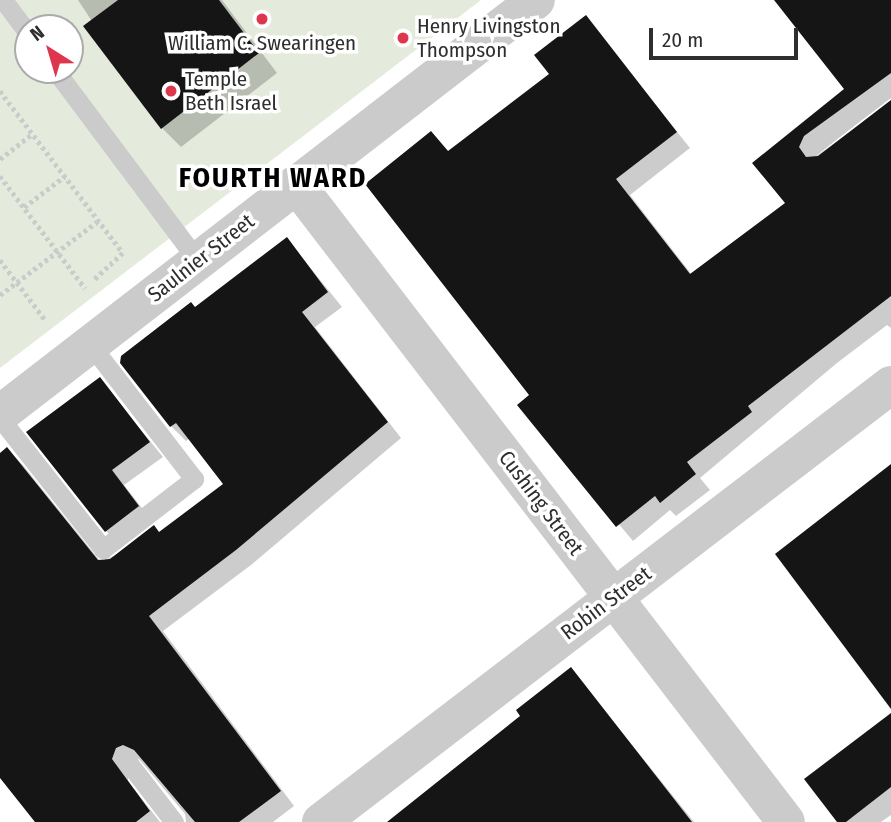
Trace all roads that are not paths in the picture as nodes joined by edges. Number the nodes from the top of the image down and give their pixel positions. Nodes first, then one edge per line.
1 (3, 0) edge
2 (536, 0) edge
3 (14, 15) edge
4 (65, 84) edge
5 (891, 85) edge
6 (811, 146) dead end
7 (296, 184) junction
8 (198, 261) junction
9 (90, 344) junction
10 (891, 385) edge
11 (0, 416) edge
12 (614, 597) junction
13 (124, 757) dead end
14 (778, 819) edge
15 (174, 822) edge
16 (321, 822) edge

1 - 3 lane
2 - 7 street, Saulnier Street
4 - 8 lane
5 - 6 lane
7 - 8 street, Saulnier Street
7 - 12 street, Cushing Street
8 - 9 street, Saulnier Street
9 - 11 street, Saulnier Street
9 - 11 lane
10 - 12 street, Robin Street
12 - 14 street, Cushing Street
12 - 16 street, Robin Street
13 - 15 lane

